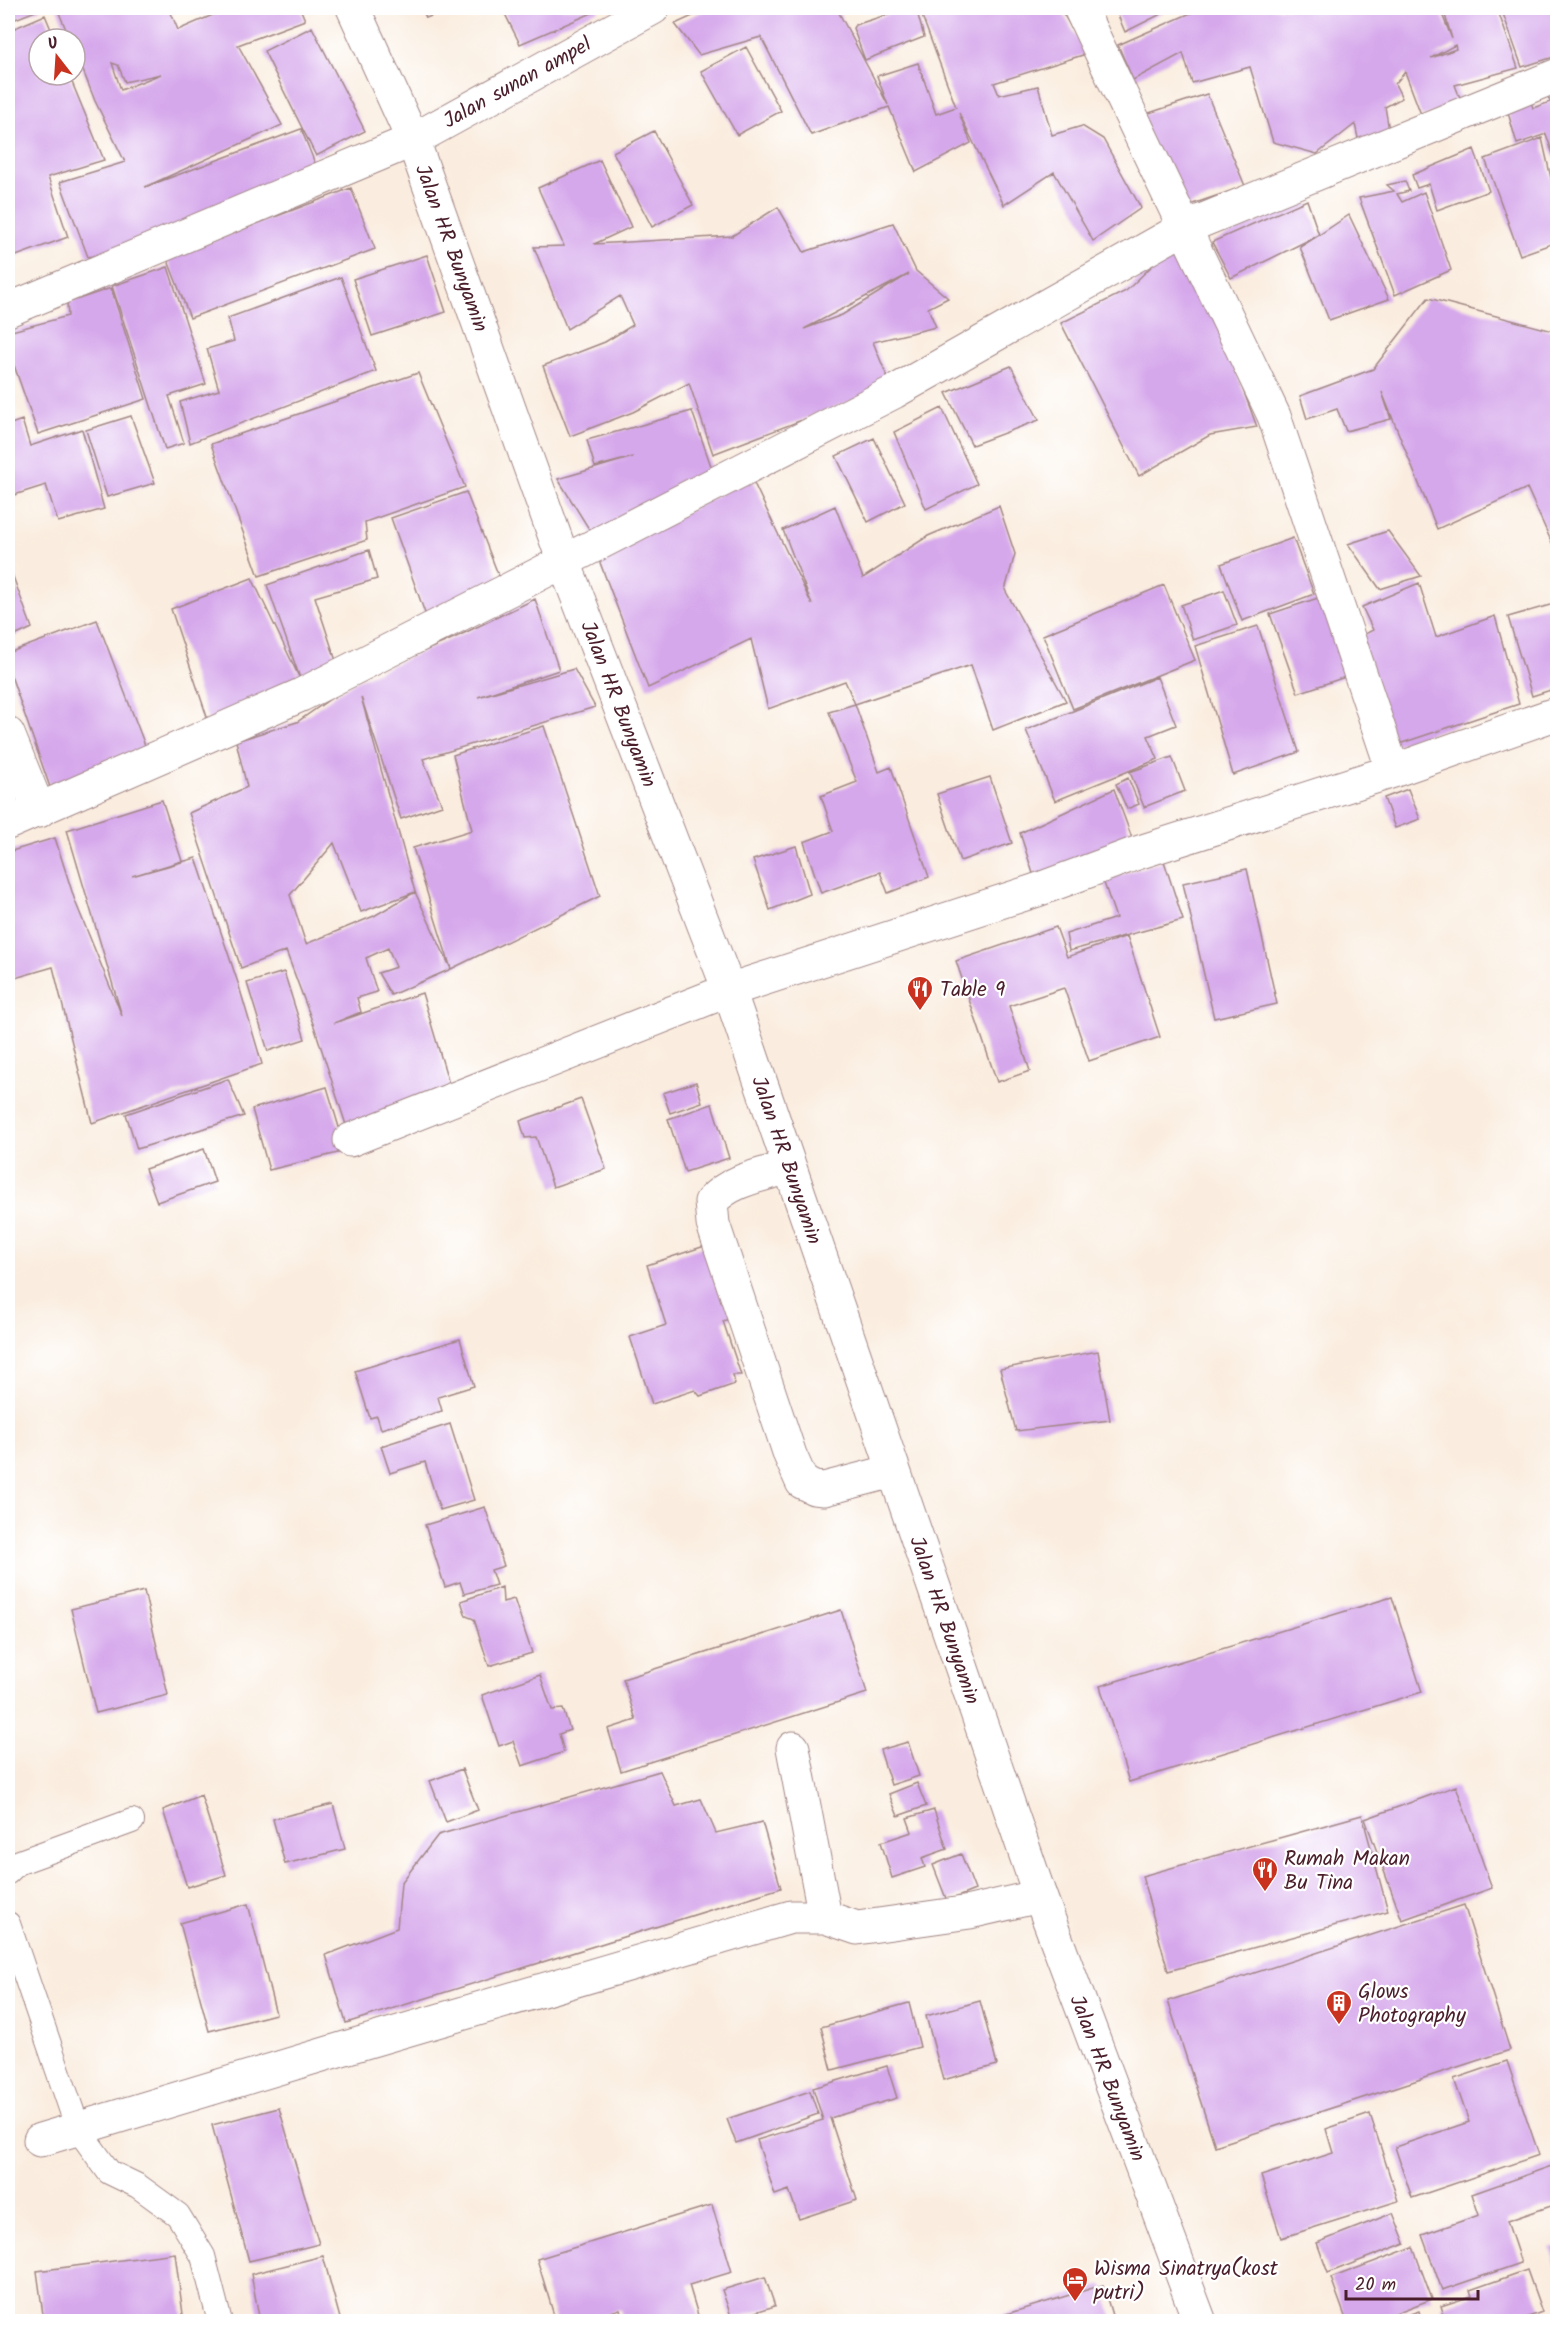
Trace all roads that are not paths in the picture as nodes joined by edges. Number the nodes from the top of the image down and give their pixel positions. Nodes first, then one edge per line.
1 (353, 8) edge
2 (653, 8) edge
3 (1080, 8) edge
4 (1557, 75) edge
5 (413, 140) junction
6 (1184, 228) junction
7 (8, 310) edge
8 (564, 562) junction
9 (1557, 713) edge
10 (8, 735) edge
11 (1393, 771) junction
12 (39, 811) junction
13 (8, 823) edge
14 (729, 990) junction
15 (350, 1140) dead end
16 (789, 1167) junction
17 (893, 1471) junction
18 (793, 1748) dead end
19 (132, 1821) dead end
20 (8, 1872) edge
21 (1040, 1896) junction
22 (825, 1917) junction
23 (8, 1924) edge
24 (78, 2129) junction
25 (40, 2140) dead end
26 (220, 2322) edge
27 (1200, 2322) edge

1 - 5 street, Jalan HR Bunyamin
2 - 5 street, Jalan sunan ampel
3 - 6 street
4 - 6 street
5 - 7 street, Jalan sunan ampel
5 - 8 street, Jalan HR Bunyamin
6 - 8 street
6 - 11 street
8 - 12 street
8 - 14 street, Jalan HR Bunyamin
9 - 11 street
10 - 12 street
11 - 14 street
12 - 13 street
14 - 15 street
14 - 16 street, Jalan HR Bunyamin
16 - 17 street, Jalan HR Bunyamin
16 - 17 street
17 - 21 street, Jalan HR Bunyamin
18 - 22 street
19 - 20 lane
21 - 22 street
21 - 27 street, Jalan HR Bunyamin
22 - 24 street
23 - 24 lane
24 - 25 street
24 - 26 lane

